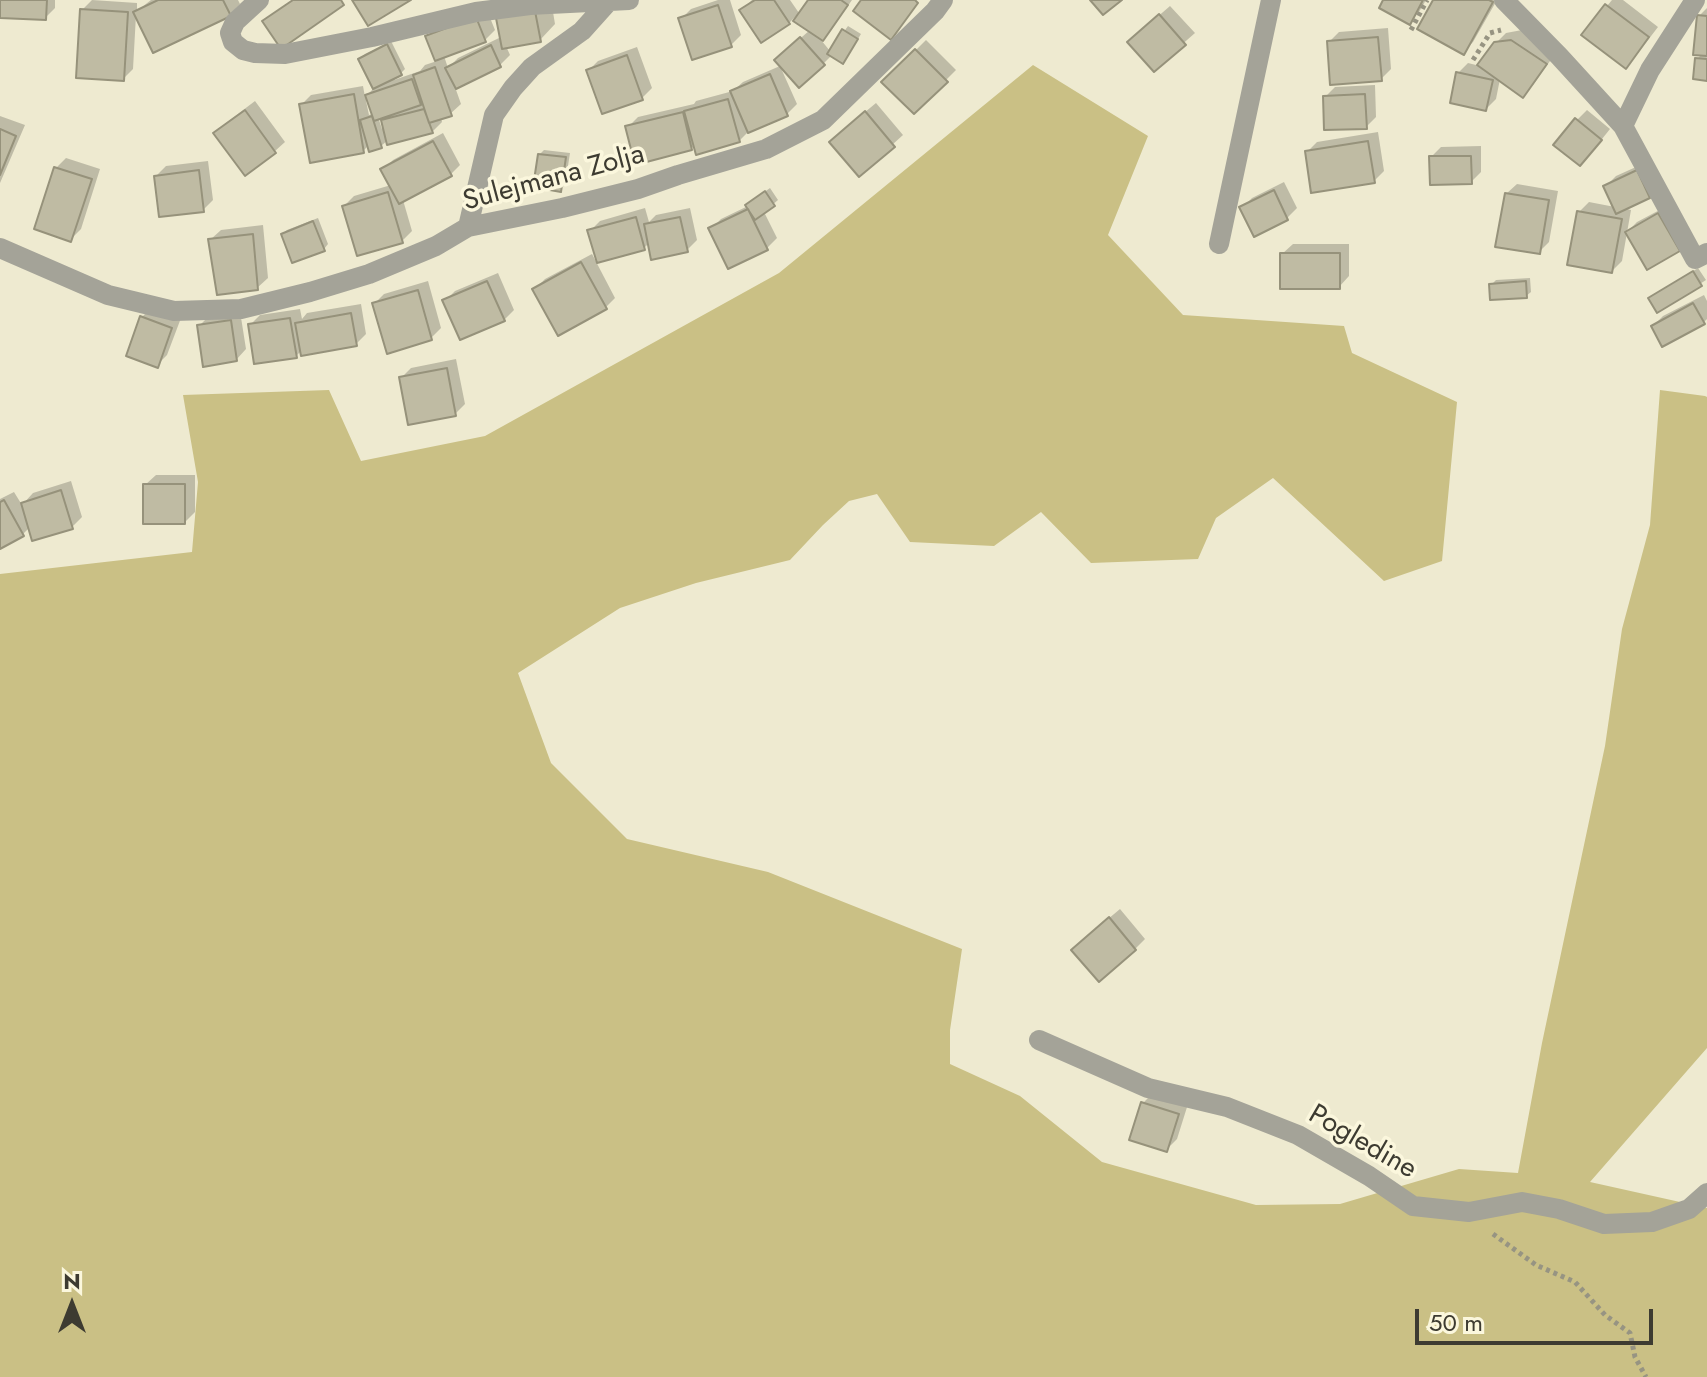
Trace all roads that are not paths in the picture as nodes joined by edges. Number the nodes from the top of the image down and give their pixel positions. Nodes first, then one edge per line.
1 (259, 0) edge
2 (943, 0) edge
3 (1271, 0) edge
4 (1504, 0) edge
5 (1695, 0) edge
6 (618, 1) edge
7 (1623, 126) junction
8 (468, 227) junction
9 (1219, 244) dead end
10 (0, 248) edge
11 (1701, 256) edge
12 (1039, 1040) dead end
13 (1707, 1193) edge

1 - 6 street
2 - 8 street, Sulejmana Zolja
3 - 9 street
4 - 7 street
5 - 7 street
6 - 8 street
7 - 11 street
8 - 10 street, Sulejmana Zolja
12 - 13 street, Pogledine

